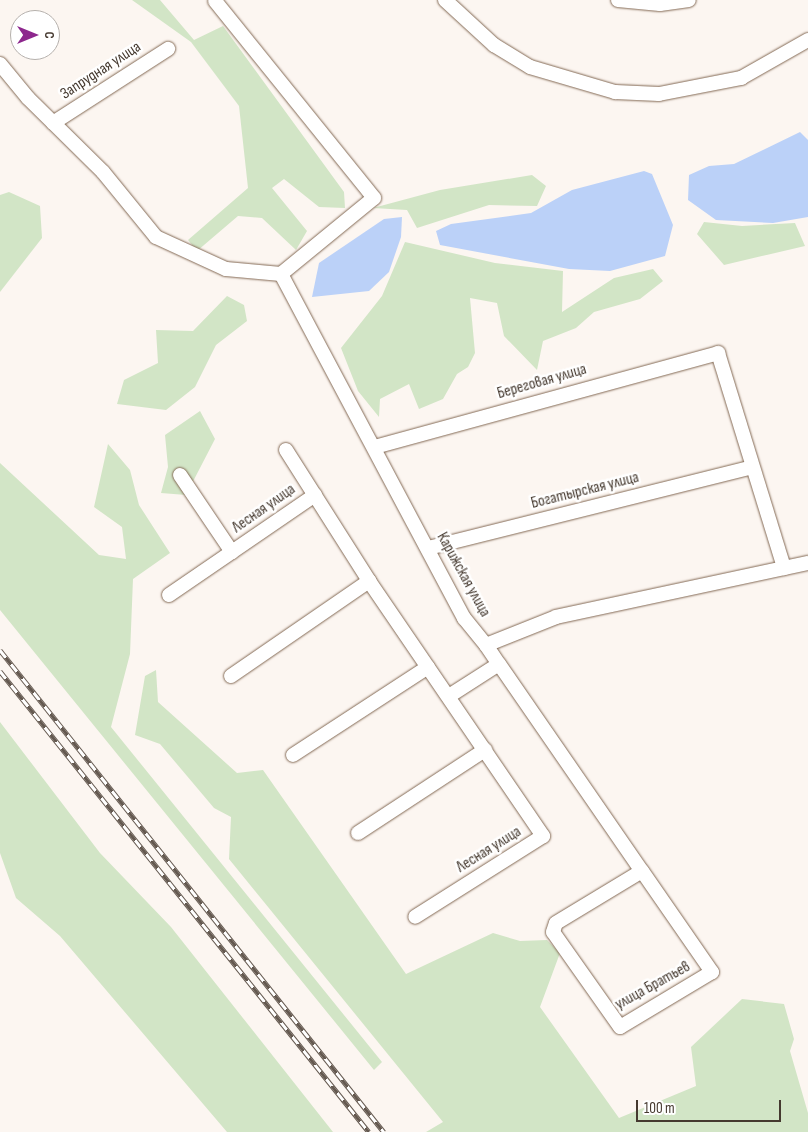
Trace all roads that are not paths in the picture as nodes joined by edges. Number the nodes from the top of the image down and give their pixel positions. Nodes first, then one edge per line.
1 (445, 0) edge
2 (618, 0) edge
3 (690, 0) edge
4 (214, 1) edge
5 (808, 40) edge
6 (168, 49) dead end
7 (0, 64) edge
8 (53, 123) junction
9 (281, 274) junction
10 (375, 446) junction
11 (286, 450) dead end
12 (750, 468) junction
13 (180, 475) dead end
14 (315, 495) junction
15 (428, 548) junction
16 (232, 552) junction
17 (808, 562) edge
18 (784, 568) junction
19 (370, 581) junction
20 (169, 595) dead end
21 (486, 645) junction
22 (499, 664) junction
23 (428, 666) junction
24 (231, 676) dead end
25 (449, 696) junction
26 (485, 750) junction
27 (293, 755) dead end
28 (358, 834) dead end
29 (642, 871) junction
30 (415, 917) dead end

1 - 5 street
2 - 3 street
4 - 9 street
6 - 8 street, Запрудная улица
7 - 8 street
8 - 9 street
9 - 10 street, Карижская улица
10 - 12 street, Береговая улица
10 - 15 street, Карижская улица
11 - 14 street, Лесная улица
12 - 15 street, Богатырская улица
12 - 18 street
13 - 16 street, Лесная улица
14 - 16 street, Лесная улица
14 - 19 street, Лесная улица
15 - 21 street, Карижская улица
16 - 20 street, Лесная улица
17 - 18 street
18 - 21 street
19 - 23 street, Лесная улица
19 - 24 street
21 - 22 street, улица Братьев
22 - 25 street
22 - 29 street, улица Братьев
23 - 25 street, Лесная улица
23 - 27 street
25 - 26 street, Лесная улица
26 - 28 street
26 - 30 street, Лесная улица
29 - 29 street, улица Братьев

